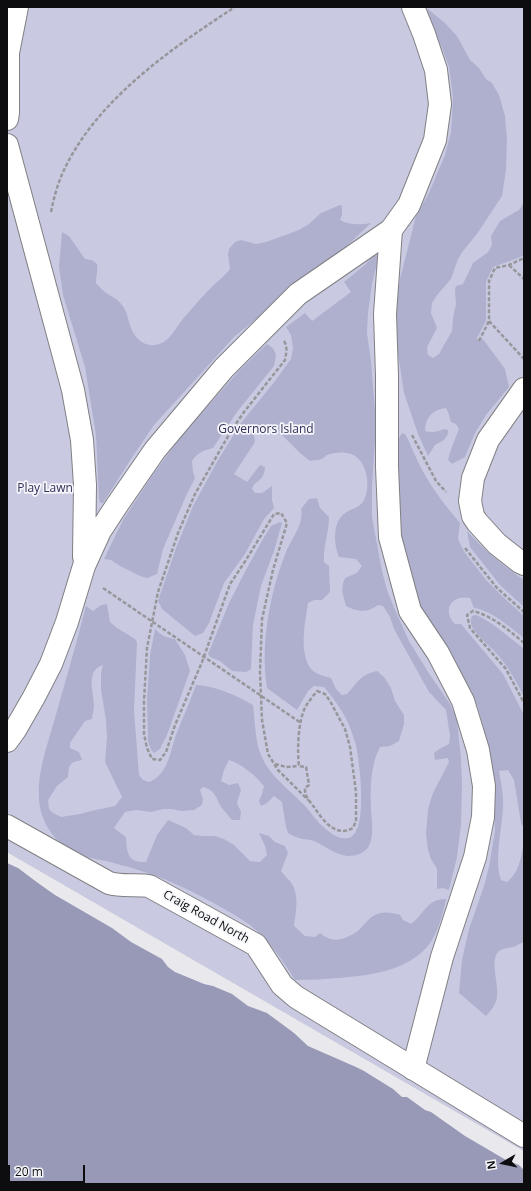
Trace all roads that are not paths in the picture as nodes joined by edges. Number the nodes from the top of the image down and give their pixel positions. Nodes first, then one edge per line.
1 (17, 7) edge
2 (413, 7) edge
3 (7, 120) edge
4 (7, 146) edge
5 (391, 230) junction
6 (524, 389) edge
7 (524, 564) edge
8 (83, 570) junction
9 (7, 740) edge
10 (7, 826) edge
11 (413, 1069) junction
12 (524, 1136) edge

1 - 3 street
2 - 5 street
4 - 8 street
5 - 8 street
5 - 11 street
6 - 7 street
8 - 9 street
10 - 11 street, Craig Road North
11 - 12 street, Craig Road North

